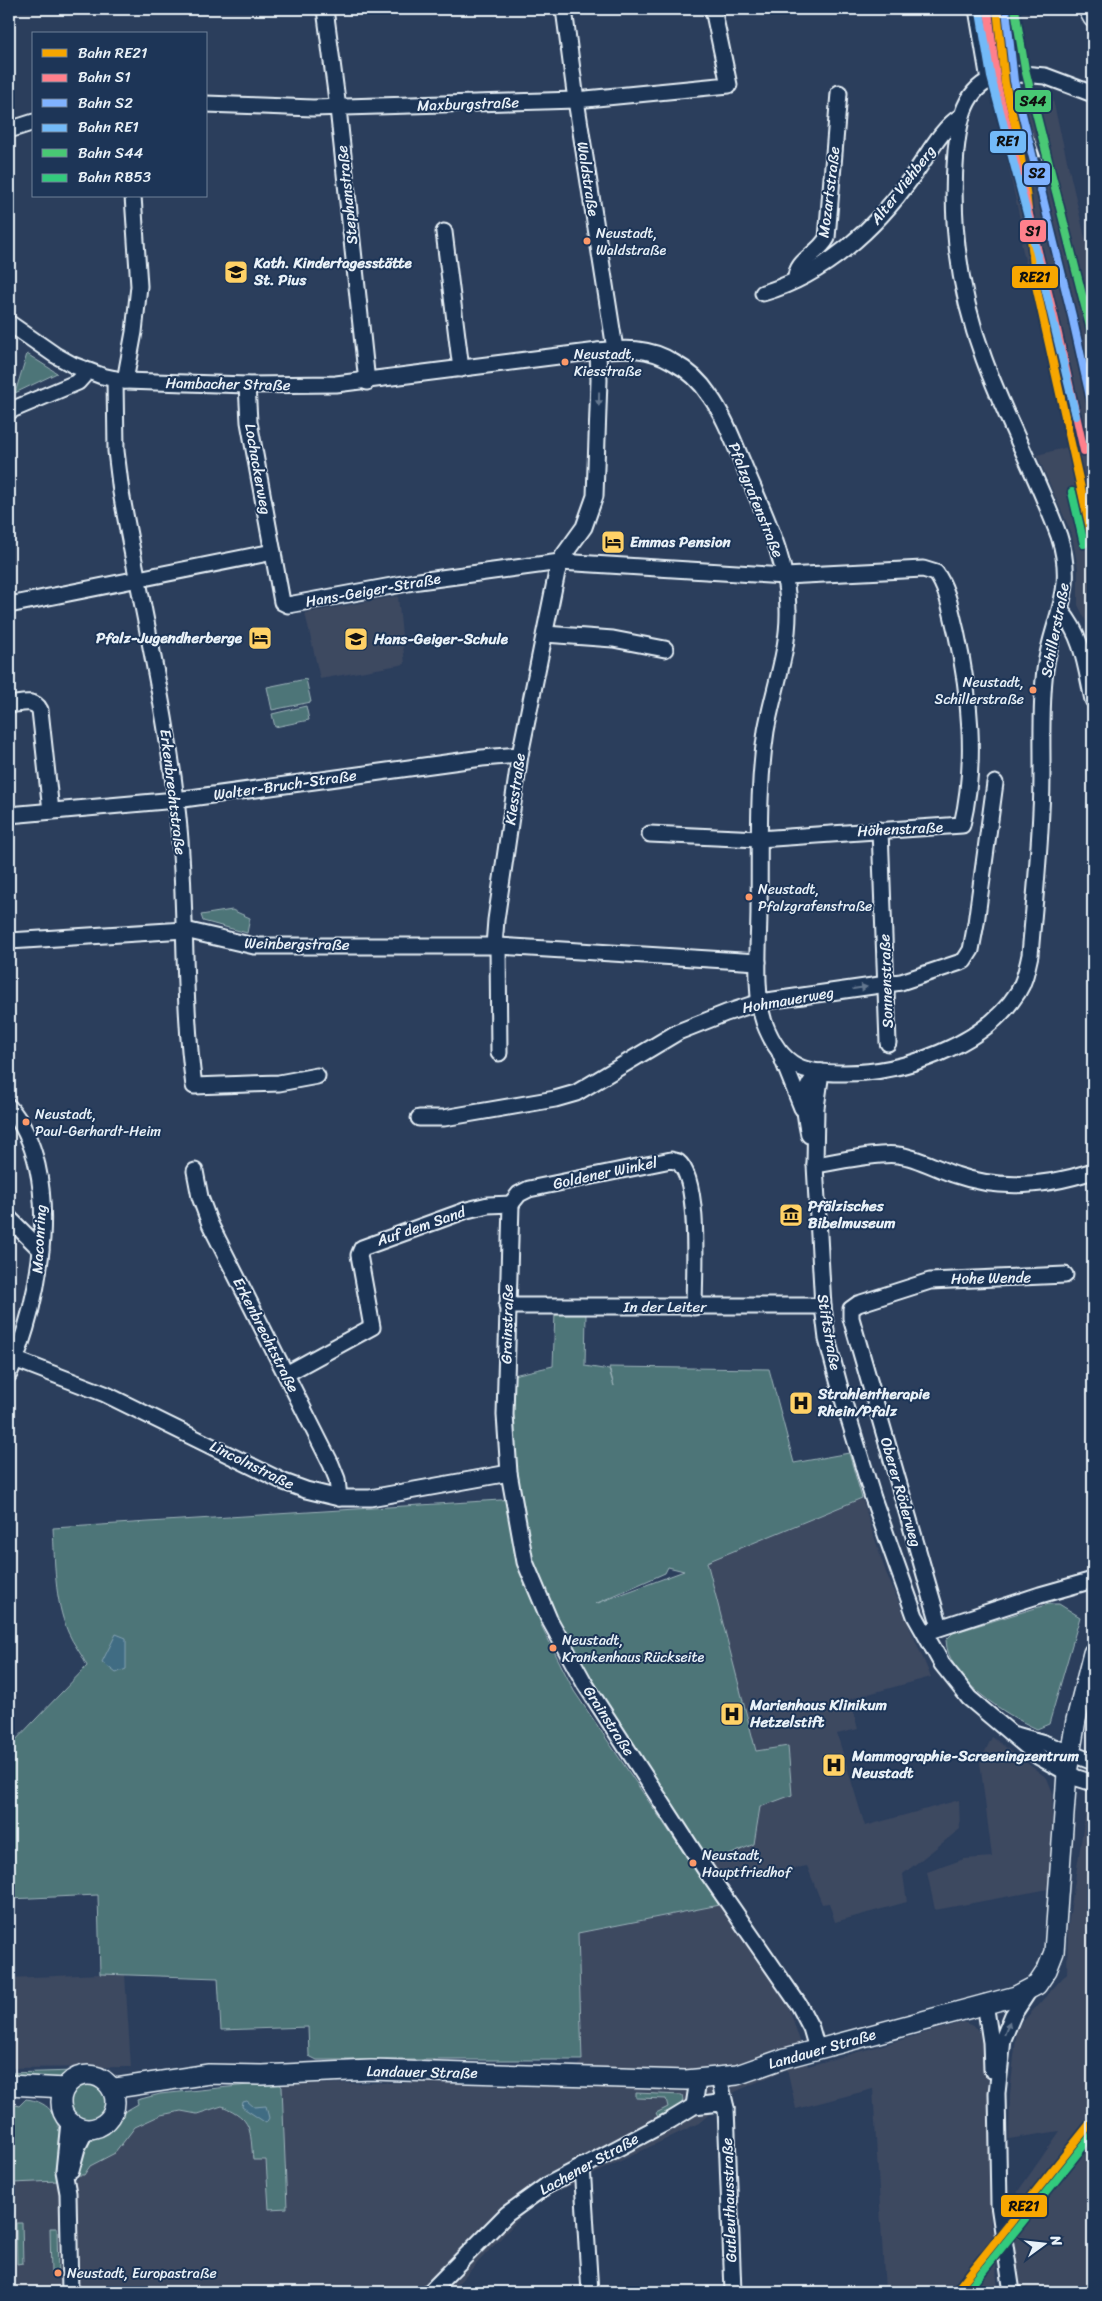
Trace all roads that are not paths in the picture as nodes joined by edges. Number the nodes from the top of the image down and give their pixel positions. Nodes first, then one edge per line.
1 (325, 9) edge
2 (564, 9) edge
3 (712, 9) edge
4 (977, 9) edge
5 (1088, 9) edge
6 (1093, 18) edge
7 (993, 79) junction
8 (839, 93) dead end
9 (1093, 93) edge
10 (576, 100) junction
11 (208, 104) edge
12 (338, 108) junction
13 (960, 117) junction
14 (32, 123) edge
15 (9, 130) edge
16 (133, 198) edge
17 (444, 232) dead end
18 (796, 280) junction
19 (764, 293) dead end
20 (9, 323) edge
21 (615, 349) junction
22 (598, 350) junction
23 (461, 369) junction
24 (87, 372) junction
25 (120, 380) junction
26 (366, 382) junction
27 (247, 385) junction
28 (9, 411) edge
29 (273, 552) junction
30 (560, 562) junction
31 (785, 576) junction
32 (137, 580) junction
33 (9, 605) edge
34 (1061, 611) junction
35 (545, 634) junction
36 (665, 649) dead end
37 (1093, 700) edge
38 (9, 705) edge
39 (520, 756) junction
40 (995, 783) dead end
41 (176, 800) junction
42 (50, 811) junction
43 (9, 815) edge
44 (880, 830) junction
45 (650, 834) dead end
46 (759, 839) junction
47 (185, 930) junction
48 (9, 940) edge
49 (496, 946) junction
50 (758, 962) junction
51 (887, 984) junction
52 (760, 1002) junction
53 (888, 1043) dead end
54 (777, 1047) junction
55 (499, 1053) dead end
56 (821, 1072) junction
57 (317, 1076) dead end
58 (9, 1106) edge
59 (805, 1115) junction
60 (420, 1118) dead end
61 (816, 1165) junction
62 (196, 1171) dead end
63 (1093, 1171) edge
64 (511, 1204) junction
65 (9, 1218) edge
66 (42, 1250) junction
67 (1065, 1275) dead end
68 (917, 1284) joint
69 (508, 1306) junction
70 (823, 1306) junction
71 (694, 1307) junction
72 (12, 1358) edge
73 (9, 1374) edge
74 (286, 1374) junction
75 (509, 1473) junction
76 (339, 1498) junction
77 (1093, 1580) edge
78 (940, 1627) junction
79 (923, 1634) junction
80 (1093, 1653) edge
81 (1012, 1734) junction
82 (1070, 1753) junction
83 (1093, 1762) edge
84 (1067, 1773) junction
85 (1093, 1783) edge
86 (1030, 1990) junction
87 (985, 2004) junction
88 (817, 2049) junction
89 (262, 2075) junction
90 (725, 2077) junction
91 (698, 2080) junction
92 (13, 2085) edge
93 (110, 2086) junction
94 (997, 2093) junction
95 (63, 2095) junction
96 (115, 2106) junction
97 (694, 2106) junction
98 (726, 2108) junction
99 (78, 2126) junction
100 (582, 2166) junction
101 (70, 2292) edge
102 (430, 2292) edge
103 (590, 2292) edge
104 (733, 2292) edge
105 (1012, 2292) edge

1 - 12 street, Stephanstraße
2 - 10 street, Waldstraße
3 - 10 street, Maxburgstraße
4 - 7 street
5 - 6 main road
7 - 9 street, bridge
7 - 13 street, Schillerstraße
8 - 18 street, Mozartstraße
10 - 12 street, Maxburgstraße
10 - 21 street, Waldstraße
11 - 12 street, Maxburgstraße
12 - 26 street, Stephanstraße
13 - 18 street, Alter Viehberg
13 - 34 street, Schillerstraße
14 - 15 street
16 - 25 street, Erkenbrechtstraße
17 - 23 street
18 - 19 street, Alter Viehberg
20 - 24 street, Hambacher Straße
21 - 22 street, Hambacher Straße
21 - 31 street, Pfalzgrafenstraße
22 - 23 street, Hambacher Straße
22 -> 30 street, Kiesstraße
23 - 26 street, Hambacher Straße
24 - 25 street, Hambacher Straße
24 - 28 street
25 - 27 street, Hambacher Straße
25 - 32 street, Erkenbrechtstraße
26 - 27 street, Hambacher Straße
27 - 29 street, Lochackerweg
29 - 30 street, Hans-Geiger-Straße
29 - 32 street
30 - 31 street, Hans-Geiger-Straße
30 - 35 street, Kiesstraße
31 - 44 street, Höhenstraße
31 - 46 street, Pfalzgrafenstraße
32 - 33 street
32 - 41 street, Erkenbrechtstraße
34 - 37 street
34 - 56 street, Schillerstraße
35 - 36 street
35 - 39 street, Kiesstraße
38 - 42 street
39 - 41 street, Walter-Bruch-Straße
39 - 49 street, Kiesstraße
40 - 51 street, Hohmauerweg
41 - 42 street, Walter-Bruch-Straße
41 - 47 street, Erkenbrechtstraße
42 - 43 street, Walter-Bruch-Straße
44 - 46 street, Höhenstraße
44 - 51 street, Sonnenstraße
45 - 46 street
46 - 50 street, Pfalzgrafenstraße
47 - 48 street, Weinbergstraße
47 - 49 street, Weinbergstraße
47 - 57 street, Erkenbrechtstraße
49 - 50 street, Weinbergstraße
49 - 55 street
50 - 52 street, Pfalzgrafenstraße
52 -> 51 street, Hohmauerweg
51 - 53 street, Sonnenstraße
52 - 54 street, Schillerstraße
52 - 60 street, Hohmauerweg
54 - 56 street, Schillerstraße
54 - 59 street, Stiftstraße
56 - 59 street, Stiftstraße
56 - 61 street, Stiftstraße
58 - 66 street, Maconring
59 - 61 street, Stiftstraße
61 - 63 street
61 - 70 street, Stiftstraße
62 - 74 street, Erkenbrechtstraße
64 - 69 street, Grainstraße
64 - 71 street, Goldener Winkel
64 - 74 street, Auf dem Sand
65 - 66 street
66 - 72 street, Maconring
67 - 68 street, Hohe Wende
68 - 78 street, Oberer Röderweg
69 - 71 street, In der Leiter
69 - 75 street, Grainstraße
70 - 71 street, In der Leiter
70 - 79 street, Stiftstraße
72 - 73 street, Maconring
72 - 76 street, Lincolnstraße
74 - 76 street, Erkenbrechtstraße
75 - 76 street, Lincolnstraße
75 - 88 street, Grainstraße
77 - 78 street
78 - 79 street
79 - 81 street, Stiftstraße
80 - 82 main road, Landauer Straße
81 - 82 street, Stiftstraße
81 - 84 street, Stiftstraße
82 - 83 street, Stiftstraße
82 - 84 main road, Landauer Straße
84 - 85 street, Stiftstraße
84 - 86 main road, Landauer Straße
86 - 87 main road, Landauer Straße
94 -> 86 street
87 - 88 main road, Landauer Straße
87 - 94 street
88 - 90 main road, Landauer Straße
89 - 91 main road, Landauer Straße
89 - 93 main road, Landauer Straße
89 - 96 main road, Landauer Straße
90 - 91 main road, Landauer Straße
90 - 98 street, Gutleuthausstraße
91 - 97 street
92 - 95 main road
93 - 95 main road, Landauer Straße
93 - 96 main road
94 - 105 street
95 - 99 main road
96 - 99 main road
97 - 98 street
97 - 100 street, Lachener Straße
98 - 104 street, Gutleuthausstraße
99 - 101 street
100 - 102 street, Lachener Straße
100 - 103 street

